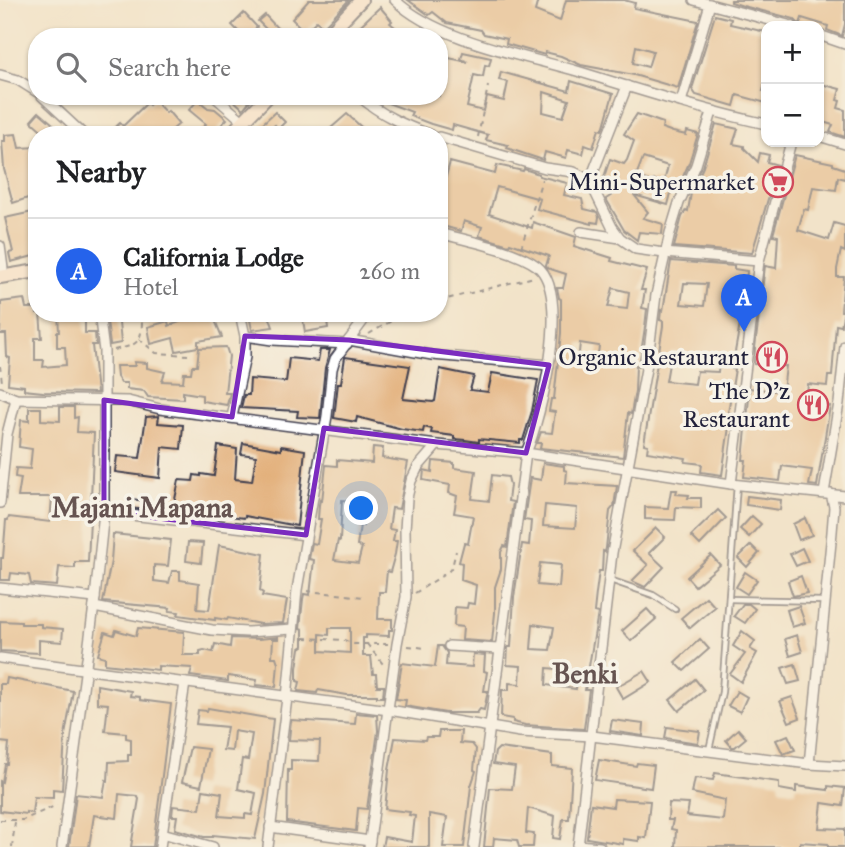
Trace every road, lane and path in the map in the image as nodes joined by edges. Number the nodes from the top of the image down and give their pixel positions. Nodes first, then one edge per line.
1 (361, 0) edge
2 (395, 0) edge
3 (694, 0) edge
4 (710, 4) junction
5 (773, 21) edge
6 (335, 28) edge
7 (438, 28) edge
8 (448, 32) edge
9 (824, 37) edge
10 (845, 44) edge
11 (0, 75) edge
12 (28, 86) edge
13 (488, 86) dead end
14 (627, 86) junction
15 (681, 102) junction
16 (52, 105) edge
17 (223, 105) edge
18 (259, 105) edge
19 (370, 105) edge
20 (712, 112) junction
21 (242, 123) junction
22 (761, 123) edge
23 (74, 126) edge
24 (239, 126) edge
25 (244, 126) edge
26 (408, 126) edge
27 (824, 138) edge
28 (448, 140) edge
29 (845, 144) edge
30 (790, 147) edge
31 (477, 148) junction
32 (545, 168) junction
33 (589, 183) junction
34 (581, 232) dead end
35 (448, 236) edge
36 (620, 238) junction
37 (0, 246) edge
38 (664, 253) junction
39 (518, 256) junction
40 (759, 261) junction
41 (28, 273) edge
42 (545, 275) junction
43 (2, 277) edge
44 (448, 299) edge
45 (100, 322) edge
46 (142, 322) edge
47 (242, 322) edge
48 (363, 322) edge
49 (388, 322) edge
50 (245, 336) junction
51 (139, 339) junction
52 (351, 342) junction
53 (845, 345) edge
54 (104, 351) junction
55 (188, 355) dead end
56 (549, 365) junction
57 (0, 366) edge
58 (2, 393) edge
59 (16, 399) junction
60 (104, 400) junction
61 (232, 417) junction
62 (324, 428) junction
63 (437, 444) junction
64 (526, 453) junction
65 (628, 468) junction
66 (734, 484) junction
67 (828, 494) junction
68 (845, 496) edge
69 (0, 503) edge
70 (104, 512) junction
71 (306, 535) junction
72 (456, 551) dead end
73 (610, 580) junction
74 (0, 589) edge
75 (297, 590) junction
76 (365, 597) dead end
77 (406, 597) junction
78 (729, 599) junction
79 (825, 601) junction
80 (95, 603) junction
81 (675, 609) dead end
82 (293, 633) junction
83 (366, 643) junction
84 (397, 644) junction
85 (449, 646) dead end
86 (426, 648) dead end
87 (499, 649) junction
88 (0, 658) edge
89 (85, 670) junction
90 (393, 677) junction
91 (186, 683) junction
92 (287, 698) junction
93 (389, 710) junction
94 (489, 725) junction
95 (592, 736) junction
96 (709, 750) junction
97 (809, 764) junction
98 (845, 766) edge
99 (68, 802) junction
100 (0, 820) edge
101 (16, 821) junction
102 (270, 827) junction
103 (162, 833) junction
104 (370, 844) edge
105 (578, 846) edge
106 (12, 847) edge
107 (62, 847) edge
108 (160, 847) edge
109 (213, 847) edge
110 (268, 847) edge
111 (474, 847) edge
112 (600, 847) edge

1 - 6 main road
2 - 7 street
3 - 4 street
4 - 5 street
4 - 15 street
8 - 14 street
9 - 10 street
11 - 12 street
13 - 31 path
14 - 15 street
14 - 33 street
15 - 20 street
16 - 23 street
17 - 21 street
18 - 21 main road
19 - 26 street
20 - 22 street
20 - 38 street
21 - 24 main road
21 - 25 street
27 - 29 street
28 - 31 street
30 - 40 street
31 - 32 street
32 - 33 street
32 - 39 path
33 - 36 street
34 - 36 street
35 - 39 street
36 - 38 street
37 - 43 street
38 - 40 street
38 - 65 street
39 - 42 street
40 - 66 street
41 - 43 main road
42 - 44 path
42 - 56 street
45 - 54 street
46 - 51 path
47 - 50 street
48 - 52 street
49 - 52 path
50 - 52 street
50 - 61 street
51 - 54 path
51 - 55 path
52 - 56 street
52 - 62 street
53 - 67 street
54 - 60 street
56 - 64 street
57 - 58 path
58 - 59 street
59 - 60 street
59 - 69 street
60 - 61 street
60 - 70 street
61 - 62 street
62 - 63 street
62 - 71 street
63 - 64 street
63 - 77 street
64 - 65 street
64 - 87 street
65 - 66 street
65 - 73 street
66 - 67 street
66 - 78 lane
67 - 68 street
67 - 79 street
70 - 71 street
70 - 80 street
71 - 75 street
72 - 77 path
73 - 81 lane
73 - 95 street
74 - 80 street
75 - 76 path
75 - 82 street
77 - 84 street
78 - 79 lane
78 - 96 lane
79 - 97 street
80 - 82 street
80 - 89 street
82 - 83 path
82 - 92 street
83 - 84 path
83 - 90 path
84 - 86 path
84 - 90 street
85 - 87 street
87 - 94 street
88 - 89 street
89 - 91 street
89 - 99 street
90 - 93 street
91 - 92 street
91 - 103 street
92 - 93 street
92 - 102 street
93 - 94 street
93 - 104 street
94 - 95 street
94 - 111 street
95 - 96 street
95 - 105 street
96 - 97 street
97 - 98 street
99 - 101 path
99 - 107 street
100 - 101 path
101 - 106 path
102 - 104 street
102 - 110 street
103 - 108 street
103 - 109 street
105 - 112 street

